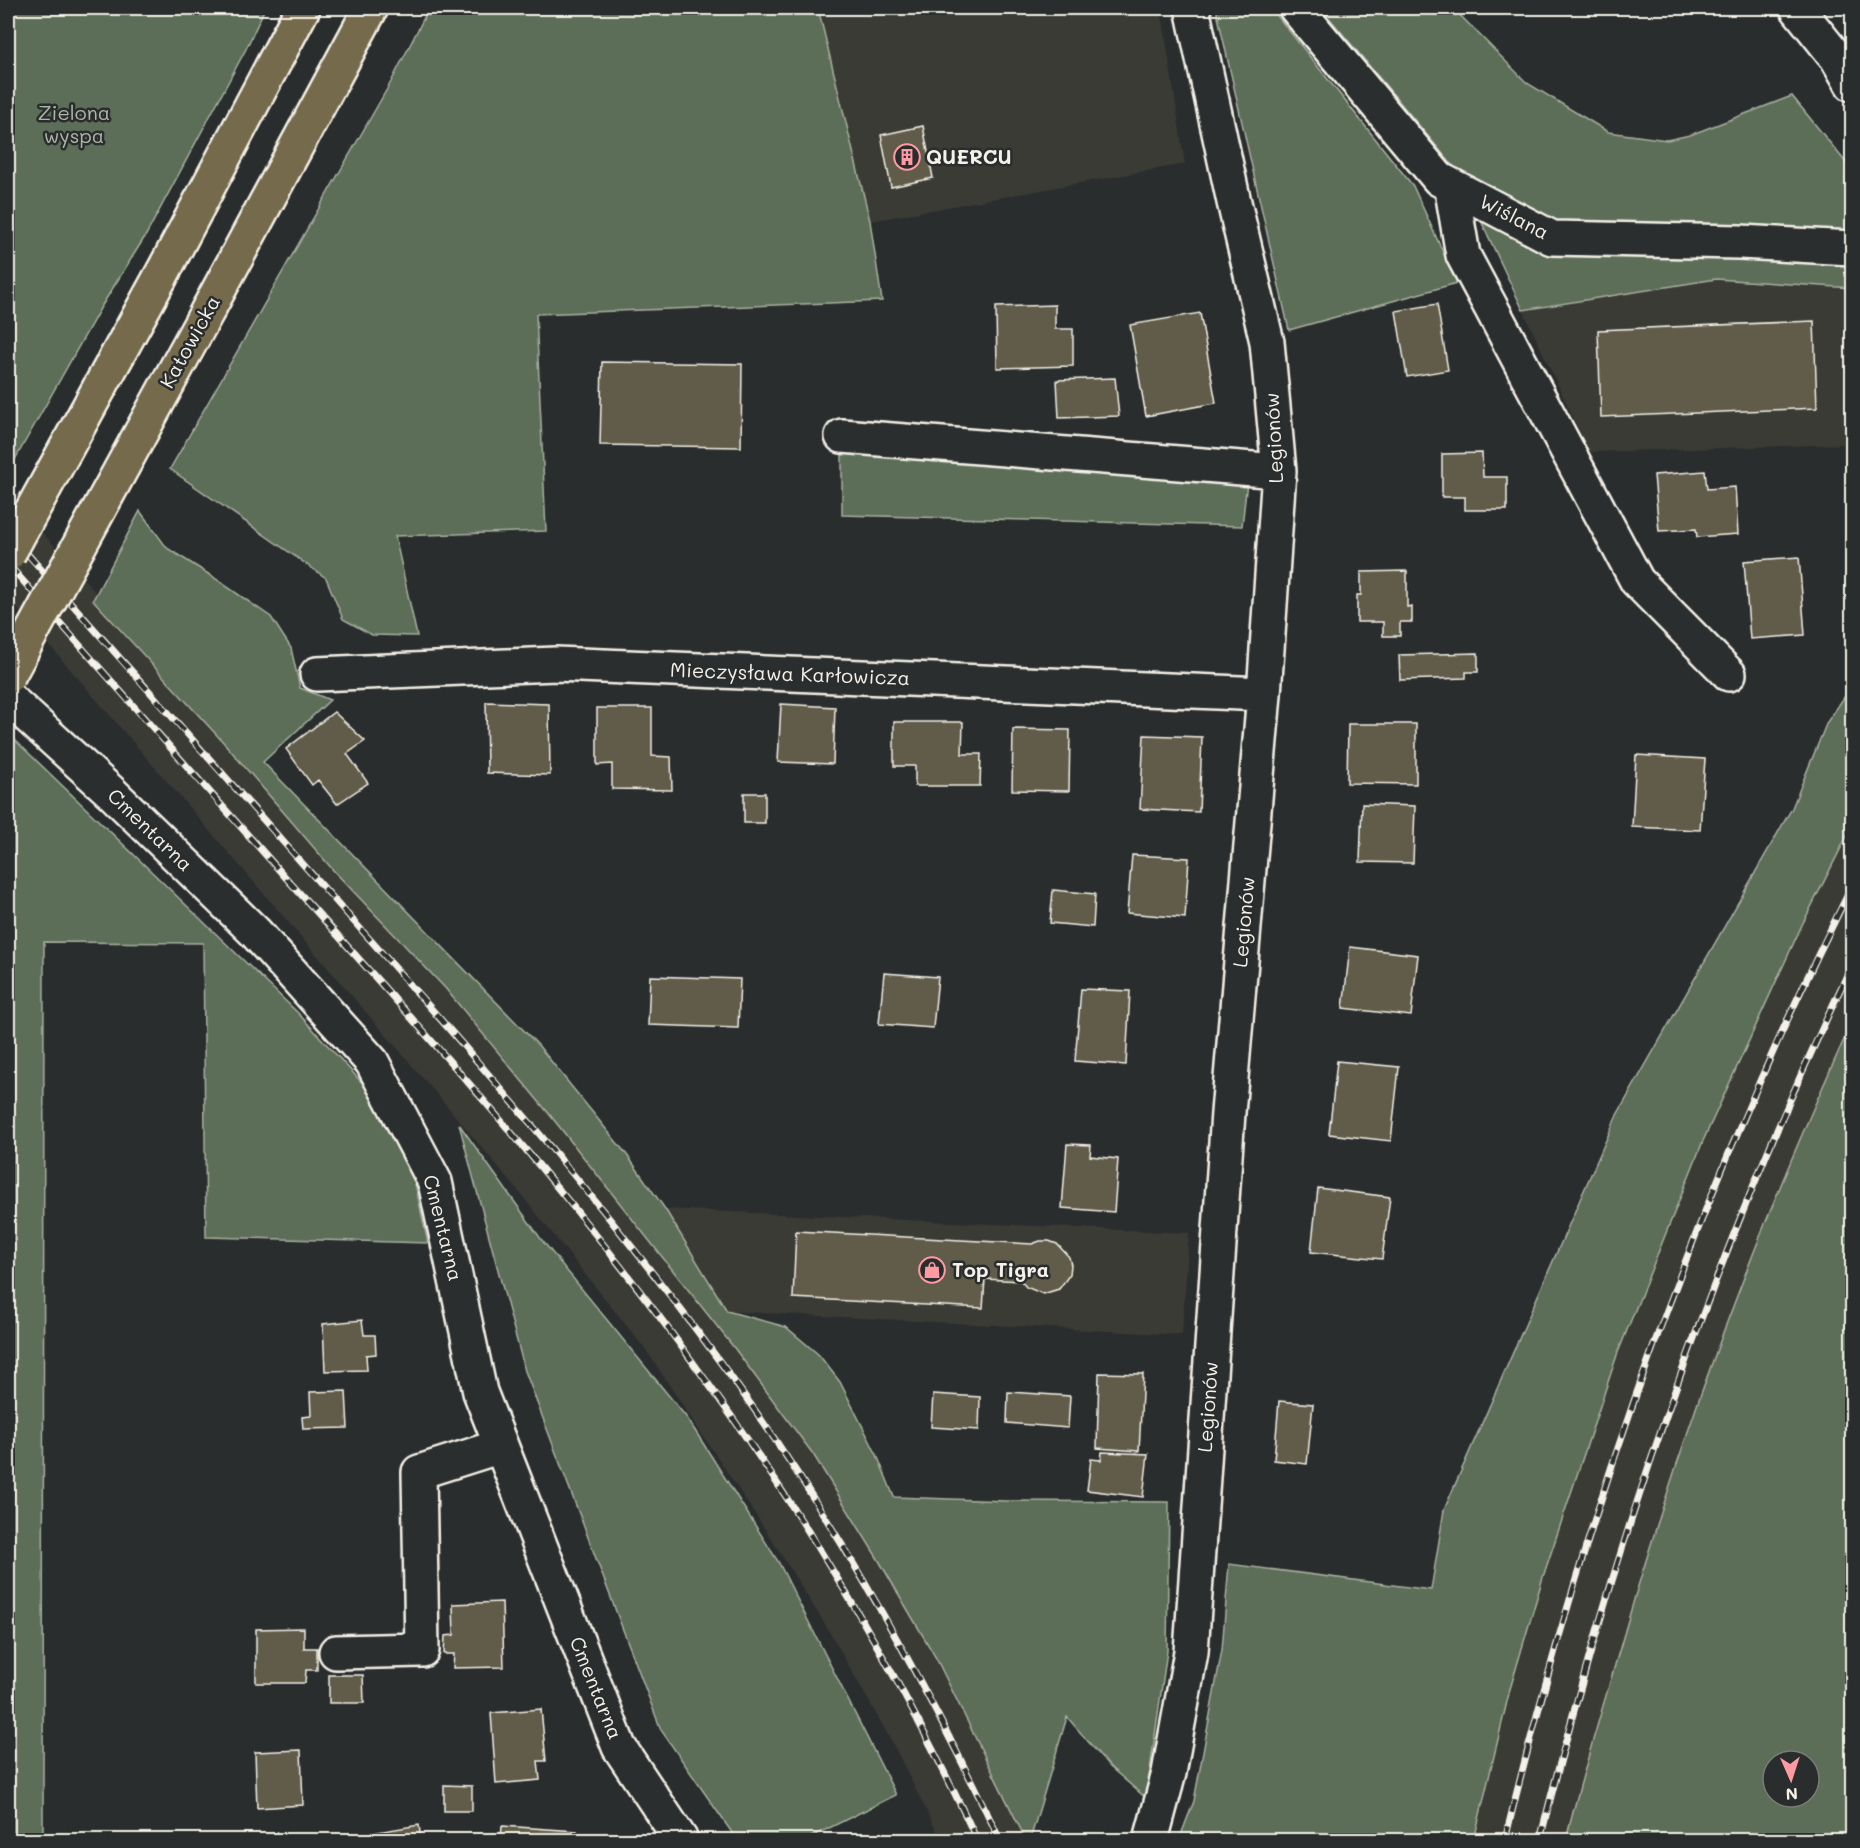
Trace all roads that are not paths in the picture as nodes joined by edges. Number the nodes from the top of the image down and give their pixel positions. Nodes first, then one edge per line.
1 (303, 8) edge
2 (371, 8) edge
3 (1192, 8) edge
4 (1296, 8) edge
5 (1797, 8) edge
6 (1852, 84) edge
7 (1451, 185) junction
8 (1852, 248) edge
9 (842, 436) dead end
10 (1279, 471) junction
11 (8, 554) edge
12 (317, 674) dead end
13 (1729, 674) dead end
14 (8, 676) edge
15 (1264, 694) junction
16 (8, 698) edge
17 (501, 1446) junction
18 (336, 1652) dead end
19 (681, 1840) edge
20 (1151, 1840) edge

1 - 11 main road, bridge
2 - 14 main road, Katowicka, bridge
3 - 10 street, Legionów
4 - 7 street, Wiślana
5 - 6 street
7 - 8 street, Wiślana
7 - 13 street
9 - 10 street
10 - 15 street, Legionów
12 - 15 street, Mieczysława Karłowicza
15 - 20 street, Legionów
16 - 17 street, Cmentarna
17 - 18 street
17 - 19 street, Cmentarna

